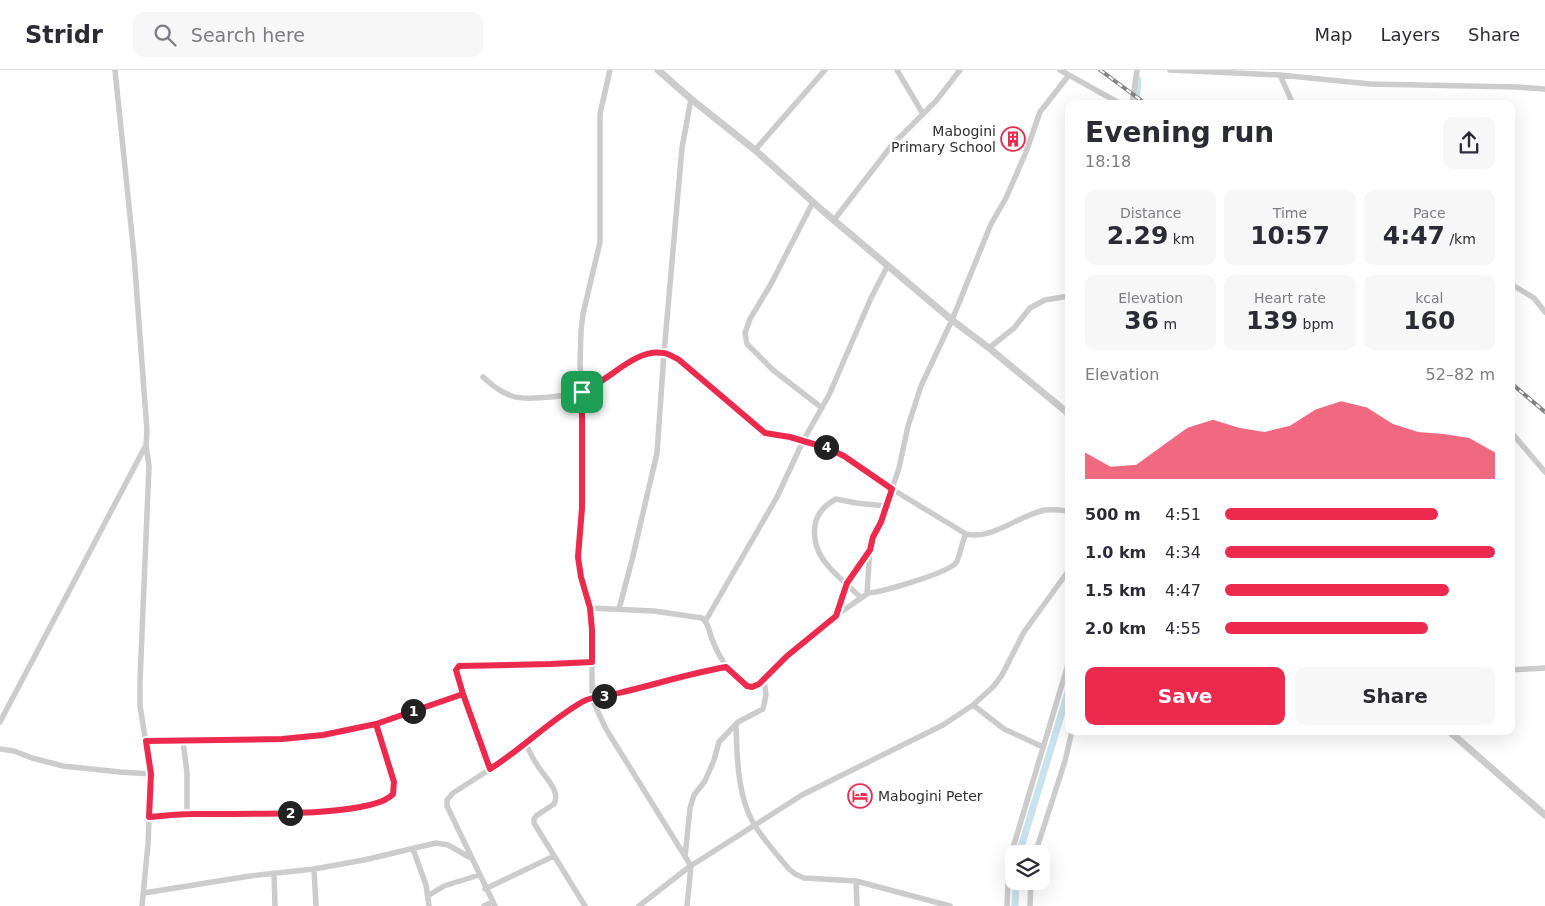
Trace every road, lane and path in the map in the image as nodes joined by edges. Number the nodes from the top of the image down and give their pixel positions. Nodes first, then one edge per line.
1 (115, 70) edge
2 (610, 70) edge
3 (825, 70) edge
4 (897, 70) edge
5 (960, 70) edge
6 (1060, 70) edge
7 (1137, 70) edge
8 (1170, 70) edge
9 (663, 72) edge
10 (1069, 75) junction
11 (1280, 75) junction
12 (1545, 89) edge
13 (691, 99) junction
14 (1113, 100) edge
15 (1133, 100) edge
16 (1291, 100) edge
17 (923, 114) junction
18 (756, 150) junction
19 (814, 202) junction
20 (834, 220) junction
21 (888, 265) junction
22 (1515, 286) edge
23 (1065, 297) edge
24 (1545, 312) edge
25 (952, 320) junction
26 (989, 348) junction
27 (664, 353) junction
28 (483, 377) dead end
29 (582, 392) junction
30 (822, 408) junction
31 (1065, 411) edge
32 (1515, 437) edge
33 (803, 440) junction
34 (146, 444) junction
35 (1545, 472) edge
36 (892, 489) junction
37 (886, 506) junction
38 (1065, 510) edge
39 (966, 534) junction
40 (870, 550) junction
41 (1065, 576) edge
42 (847, 583) junction
43 (868, 593) junction
44 (861, 598) junction
45 (590, 608) junction
46 (619, 609) junction
47 (836, 616) junction
48 (706, 620) junction
49 (592, 662) junction
50 (726, 667) junction
51 (1545, 668) edge
52 (1515, 670) edge
53 (1065, 674) edge
54 (764, 680) junction
55 (463, 694) junction
56 (592, 698) junction
57 (973, 705) junction
58 (0, 722) edge
59 (376, 724) junction
60 (736, 724) junction
61 (1071, 735) edge
62 (1454, 735) edge
63 (146, 741) junction
64 (183, 741) junction
65 (526, 744) junction
66 (1043, 747) junction
67 (0, 748) edge
68 (490, 769) junction
69 (151, 774) junction
70 (187, 814) junction
71 (1545, 815) edge
72 (149, 817) junction
73 (755, 824) junction
74 (1038, 845) edge
75 (413, 849) junction
76 (554, 856) junction
77 (470, 857) junction
78 (685, 857) junction
79 (690, 866) junction
80 (314, 869) junction
81 (274, 873) junction
82 (478, 875) junction
83 (856, 881) junction
84 (485, 889) junction
85 (1031, 890) edge
86 (144, 893) junction
87 (429, 895) junction
88 (493, 904) edge
89 (142, 906) edge
90 (275, 906) edge
91 (316, 906) edge
92 (429, 906) edge
93 (484, 906) edge
94 (585, 906) edge
95 (639, 906) edge
96 (686, 906) edge
97 (857, 906) edge
98 (950, 906) edge
99 (1007, 906) edge
100 (1030, 906) edge

1 - 34 street
2 - 29 street
3 - 18 street
4 - 17 street
5 - 17 street
6 - 10 street
7 - 15 street
8 - 11 street
9 - 13 street
10 - 14 street
10 - 25 street
11 - 12 street
11 - 16 street
13 - 18 street
13 - 27 street
17 - 20 street
18 - 19 street
19 - 20 street
19 - 30 street
20 - 21 street
21 - 25 street
21 - 30 street
22 - 24 street
23 - 26 street
25 - 26 street
25 - 36 street
26 - 31 street
27 - 29 street
27 - 33 street
27 - 46 street
28 - 29 street
29 - 45 street
30 - 33 street
32 - 35 street
33 - 36 street
33 - 48 street
34 - 58 street
34 - 63 street
36 - 37 street
36 - 39 street
37 - 40 street
37 - 42 street
38 - 39 street
39 - 43 street
40 - 42 street
40 - 43 street
41 - 57 street
42 - 44 street
42 - 47 street
43 - 44 street
44 - 47 street
45 - 46 street
45 - 49 street
46 - 48 street
47 - 54 street
48 - 50 street
49 - 55 street
49 - 56 street
50 - 54 street
50 - 56 street
51 - 52 street
53 - 66 street
54 - 60 street
55 - 59 street
55 - 68 street
56 - 65 street
56 - 78 street
57 - 66 street
57 - 73 street
59 - 64 street
59 - 70 street
60 - 73 street
60 - 78 street
61 - 74 street
62 - 71 street
63 - 64 street
63 - 69 street
64 - 70 street
65 - 68 street
65 - 76 street
66 - 99 street
67 - 69 street
68 - 77 street
69 - 72 street
70 - 72 street
72 - 86 street
73 - 79 street
73 - 83 street
75 - 77 street
75 - 80 street
75 - 87 street
76 - 84 street
76 - 94 street
77 - 82 street
78 - 79 street
79 - 95 street
79 - 96 street
80 - 81 street
80 - 91 street
81 - 86 street
81 - 90 street
82 - 84 street
82 - 87 street
83 - 97 street
83 - 98 street
84 - 88 street
85 - 100 street
86 - 89 street
87 - 92 street
88 - 93 street

